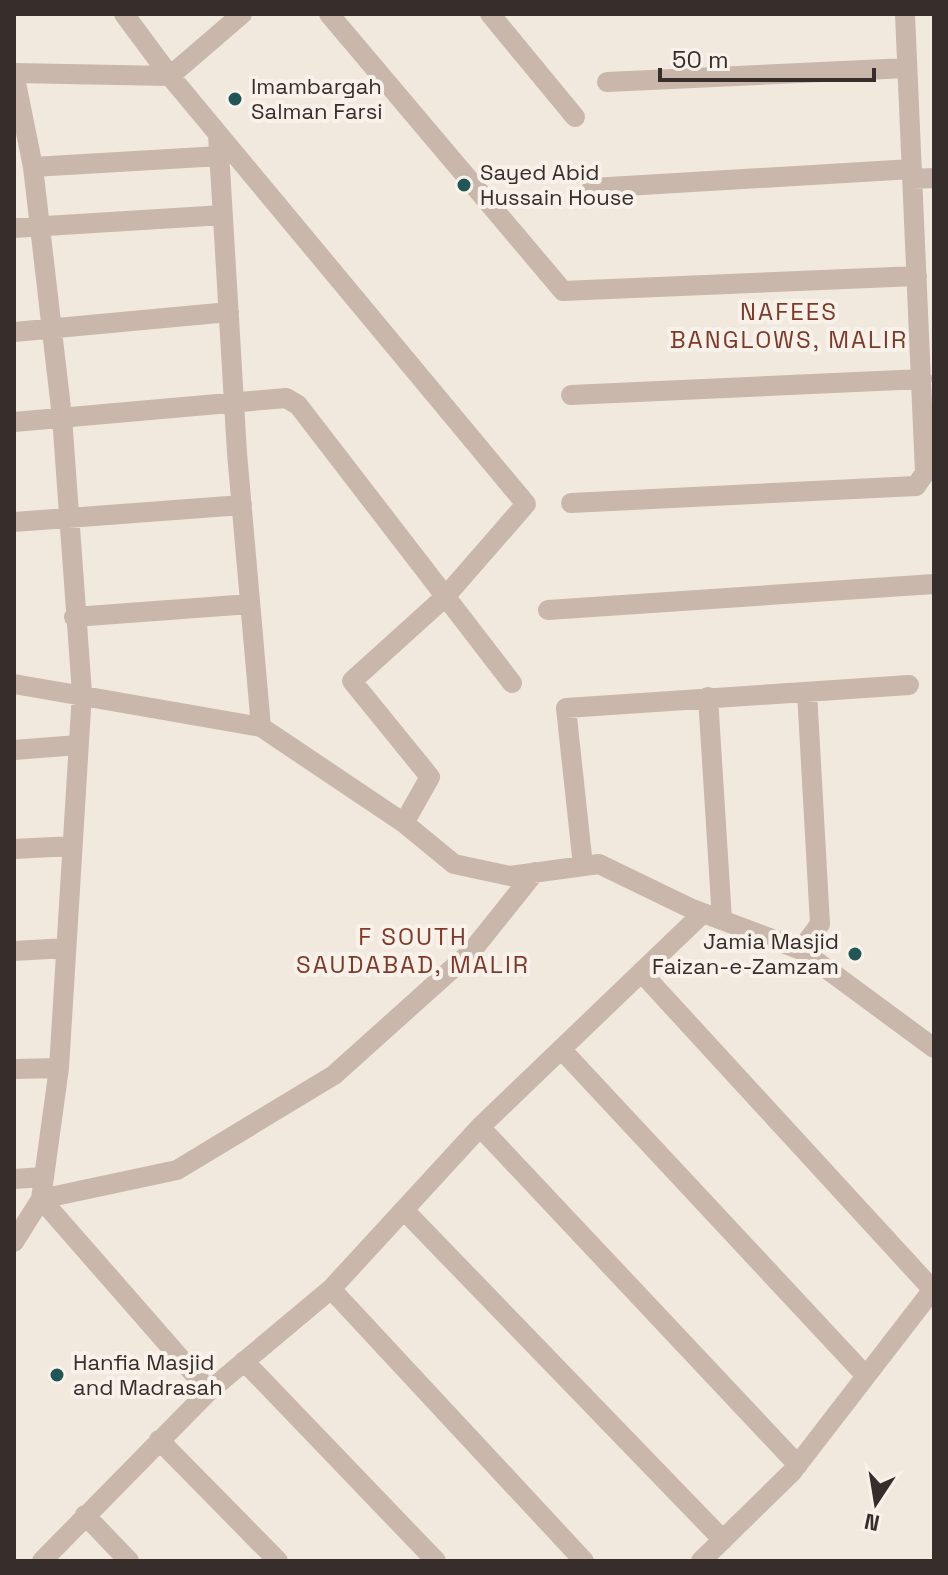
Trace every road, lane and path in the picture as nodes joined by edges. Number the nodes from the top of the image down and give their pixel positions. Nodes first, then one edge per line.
1 (124, 14) edge
2 (242, 14) edge
3 (329, 14) edge
4 (490, 14) edge
5 (905, 14) edge
6 (907, 68) junction
7 (170, 76) junction
8 (607, 82) dead end
9 (18, 112) edge
10 (575, 117) dead end
11 (218, 134) junction
12 (220, 156) junction
13 (33, 167) junction
14 (912, 174) junction
15 (934, 178) edge
16 (592, 188) dead end
17 (223, 215) junction
18 (40, 226) junction
19 (14, 228) edge
20 (917, 276) junction
21 (229, 312) junction
22 (49, 329) junction
23 (14, 332) edge
24 (922, 379) junction
25 (571, 395) dead end
26 (234, 402) junction
27 (62, 417) junction
28 (14, 422) edge
29 (571, 503) dead end
30 (242, 505) junction
31 (67, 518) junction
32 (14, 522) edge
33 (934, 584) edge
34 (445, 597) junction
35 (250, 604) junction
36 (548, 610) dead end
37 (74, 617) junction
38 (512, 683) dead end
39 (14, 684) edge
40 (909, 685) dead end
41 (807, 692) junction
42 (82, 693) junction
43 (708, 697) junction
44 (261, 727) junction
45 (78, 745) junction
46 (14, 750) edge
47 (404, 823) junction
48 (72, 846) junction
49 (14, 849) edge
50 (583, 866) junction
51 (535, 872) junction
52 (712, 916) junction
53 (66, 948) junction
54 (801, 950) junction
55 (14, 951) edge
56 (641, 972) junction
57 (934, 1048) edge
58 (561, 1049) junction
59 (59, 1068) junction
60 (14, 1069) edge
61 (480, 1127) junction
62 (43, 1177) junction
63 (14, 1179) edge
64 (41, 1199) junction
65 (404, 1210) junction
66 (14, 1242) edge
67 (331, 1289) junction
68 (933, 1289) edge
69 (244, 1361) junction
70 (866, 1376) junction
71 (209, 1391) junction
72 (159, 1440) junction
73 (798, 1465) junction
74 (85, 1515) junction
75 (723, 1540) junction
76 (42, 1561) edge
77 (129, 1561) edge
78 (278, 1561) edge
79 (436, 1561) edge
80 (584, 1561) edge
81 (701, 1561) edge

1 - 7 street
2 - 7 street
3 - 20 street
4 - 10 street
5 - 6 street
6 - 8 street
6 - 14 street
7 - 9 street
7 - 11 street
9 - 13 street
11 - 12 street
11 - 34 street
12 - 13 street
12 - 17 street
13 - 18 street
14 - 15 street
14 - 16 street
14 - 20 street
17 - 18 street
17 - 21 street
18 - 19 street
18 - 22 street
20 - 24 street
21 - 22 street
21 - 26 street
22 - 23 street
22 - 27 street
24 - 25 street
24 - 29 street
26 - 27 street
26 - 30 street
26 - 34 street
27 - 28 street
27 - 31 street
30 - 31 street
30 - 35 street
31 - 32 street
31 - 37 street
33 - 36 street
34 - 38 street
34 - 47 street
35 - 37 street
35 - 44 street
37 - 42 street
39 - 42 street
40 - 41 street
41 - 43 street
41 - 54 street
42 - 44 street
42 - 45 street
43 - 50 street
43 - 52 street
44 - 47 street
45 - 46 street
45 - 48 street
47 - 51 street
48 - 49 street
48 - 53 street
50 - 51 street
50 - 52 street
51 - 64 street
52 - 54 street
52 - 56 street
53 - 55 street
53 - 59 street
54 - 57 street
56 - 58 street
56 - 68 street
58 - 61 street
58 - 70 street
59 - 60 street
59 - 62 street
61 - 65 street
61 - 73 street
62 - 63 street
62 - 64 street
64 - 66 street
64 - 71 street
65 - 67 street
65 - 75 street
67 - 69 street
67 - 80 street
68 - 70 street
69 - 71 street
69 - 79 street
70 - 73 street
71 - 72 street
72 - 74 street
72 - 78 street
73 - 75 street
74 - 76 street
74 - 77 street
75 - 81 street

